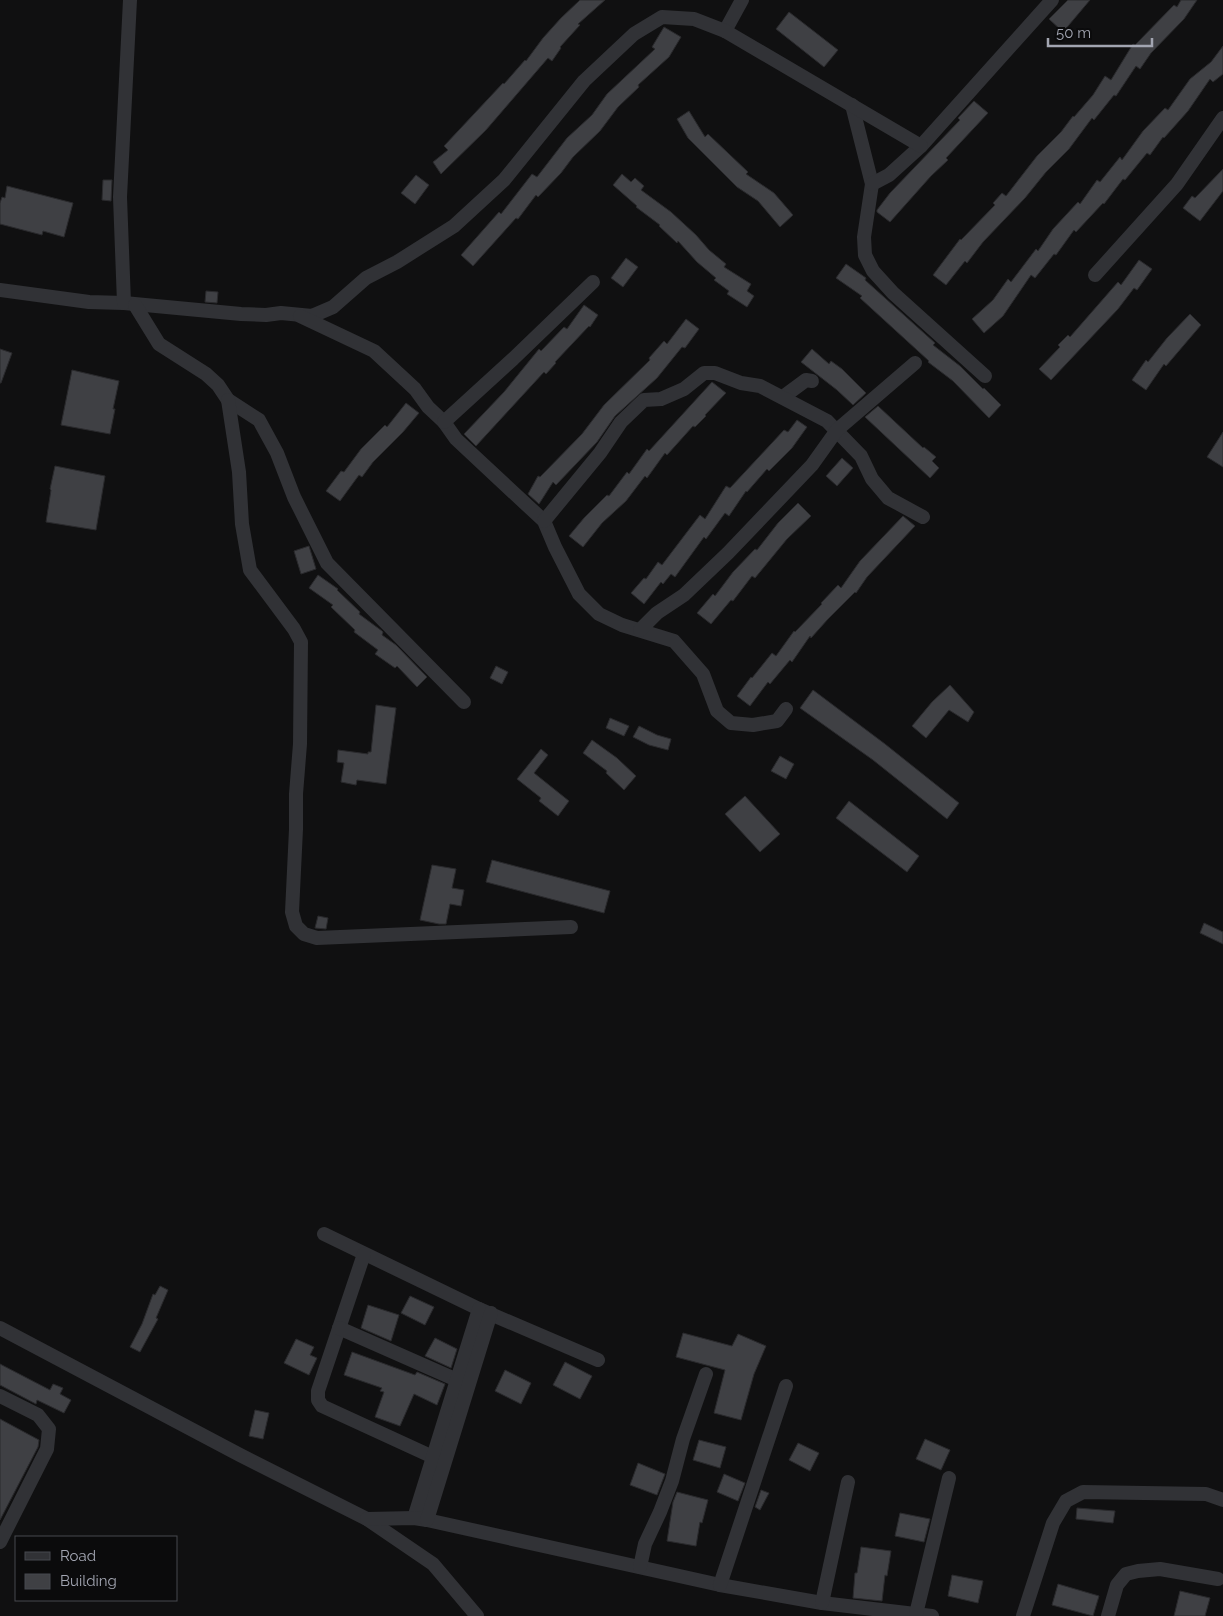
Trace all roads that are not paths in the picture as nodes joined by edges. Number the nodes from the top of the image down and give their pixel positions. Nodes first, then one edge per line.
1 (130, 0) edge
2 (742, 0) edge
3 (1052, 0) edge
4 (725, 31) junction
5 (852, 105) junction
6 (1223, 118) edge
7 (921, 146) junction
8 (872, 184) junction
9 (1095, 275) dead end
10 (593, 282) dead end
11 (0, 290) edge
12 (129, 304) junction
13 (294, 314) junction
14 (915, 363) dead end
15 (985, 376) dead end
16 (812, 381) dead end
17 (783, 397) junction
18 (228, 400) junction
19 (444, 422) junction
20 (837, 430) junction
21 (923, 517) dead end
22 (544, 521) junction
23 (640, 630) junction
24 (464, 702) dead end
25 (786, 709) dead end
26 (571, 927) dead end
27 (324, 1234) dead end
28 (364, 1254) junction
29 (485, 1311) junction
30 (0, 1328) edge
31 (339, 1328) junction
32 (598, 1360) dead end
33 (706, 1374) dead end
34 (457, 1380) junction
35 (786, 1386) dead end
36 (0, 1396) edge
37 (434, 1457) junction
38 (949, 1478) dead end
39 (848, 1482) dead end
40 (1223, 1500) edge
41 (367, 1519) junction
42 (420, 1519) junction
43 (0, 1542) edge
44 (640, 1567) junction
45 (1218, 1579) dead end
46 (720, 1584) junction
47 (822, 1603) junction
48 (916, 1614) junction
49 (477, 1616) edge
50 (932, 1616) edge
51 (1023, 1616) edge
52 (1108, 1616) edge

1 - 12 street
2 - 4 street
3 - 7 street
4 - 5 street
4 - 13 street
5 - 7 street
5 - 8 street
6 - 9 street
7 - 8 street
8 - 15 street
10 - 19 street
11 - 12 street
12 - 13 street
12 - 18 street
13 - 19 street
14 - 20 street
16 - 17 street
17 - 20 street
17 - 22 street
18 - 24 street
18 - 26 street
19 - 22 street
20 - 21 street
20 - 23 street
22 - 23 street
23 - 25 street
27 - 28 street
28 - 29 street
28 - 31 street
29 - 32 street
29 - 34 street
29 - 42 street
30 - 41 street
31 - 34 street
31 - 37 street
33 - 44 street
34 - 37 street
35 - 46 street
36 - 43 street
37 - 42 street
38 - 48 street
39 - 47 street
40 - 51 street
41 - 42 street
41 - 49 street
42 - 44 street
44 - 46 street
45 - 52 street
46 - 47 street
47 - 48 street
48 - 50 street

